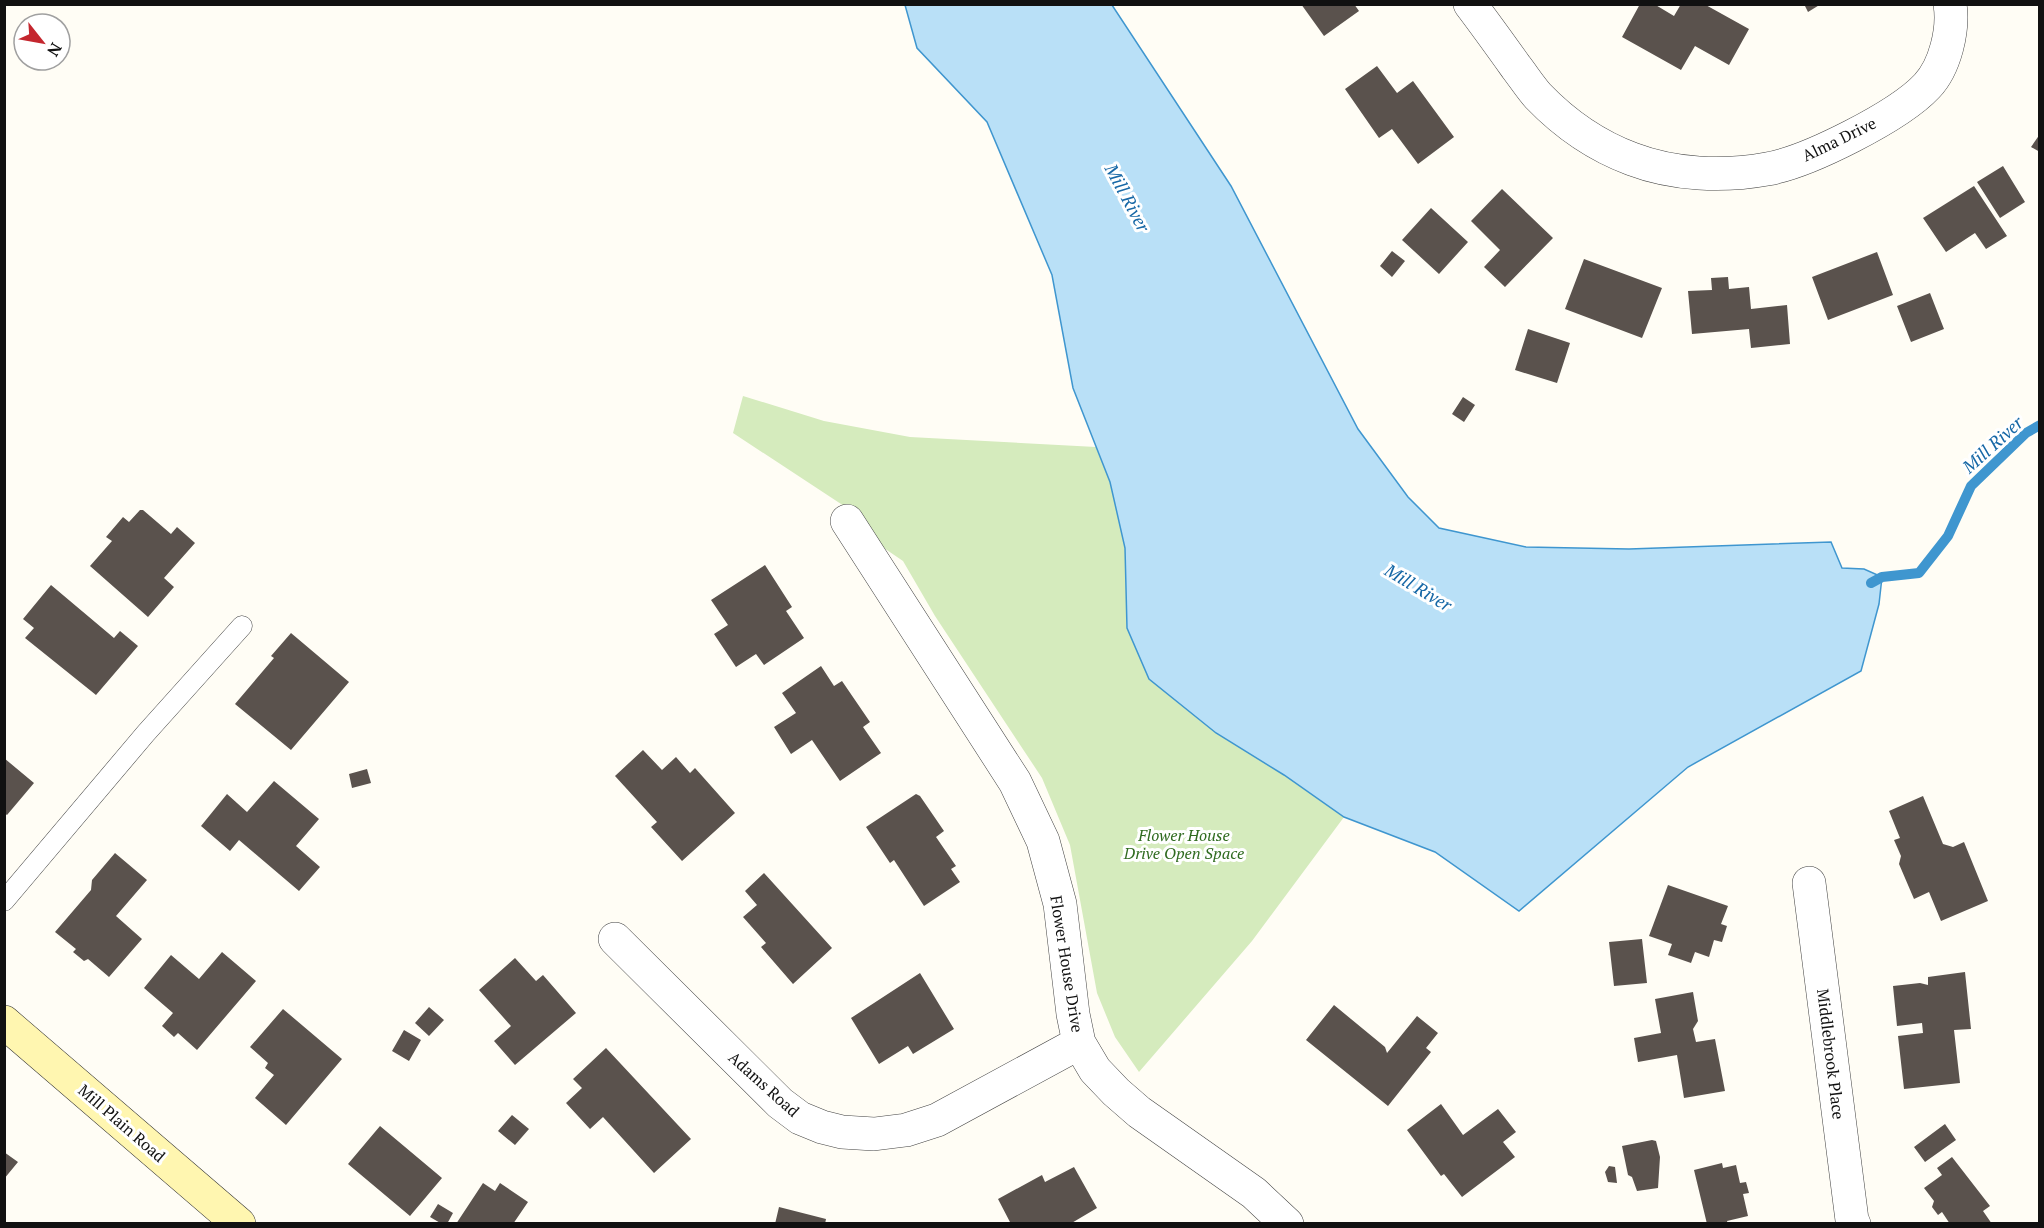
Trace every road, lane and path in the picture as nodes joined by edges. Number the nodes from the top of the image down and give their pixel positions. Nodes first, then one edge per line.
1 (1470, 4) edge
2 (1950, 4) edge
3 (847, 521) dead end
4 (242, 626) dead end
5 (1809, 883) dead end
6 (4, 901) edge
7 (615, 939) dead end
8 (4, 1022) edge
9 (1079, 1043) junction
10 (239, 1224) edge
11 (1287, 1224) edge
12 (1854, 1224) edge

1 - 2 street, Alma Drive
3 - 9 street, Flower House Drive
4 - 6 lane
5 - 12 street, Middlebrook Place
7 - 9 street, Adams Road
8 - 10 main road, Mill Plain Road
9 - 11 street, Flower House Drive

